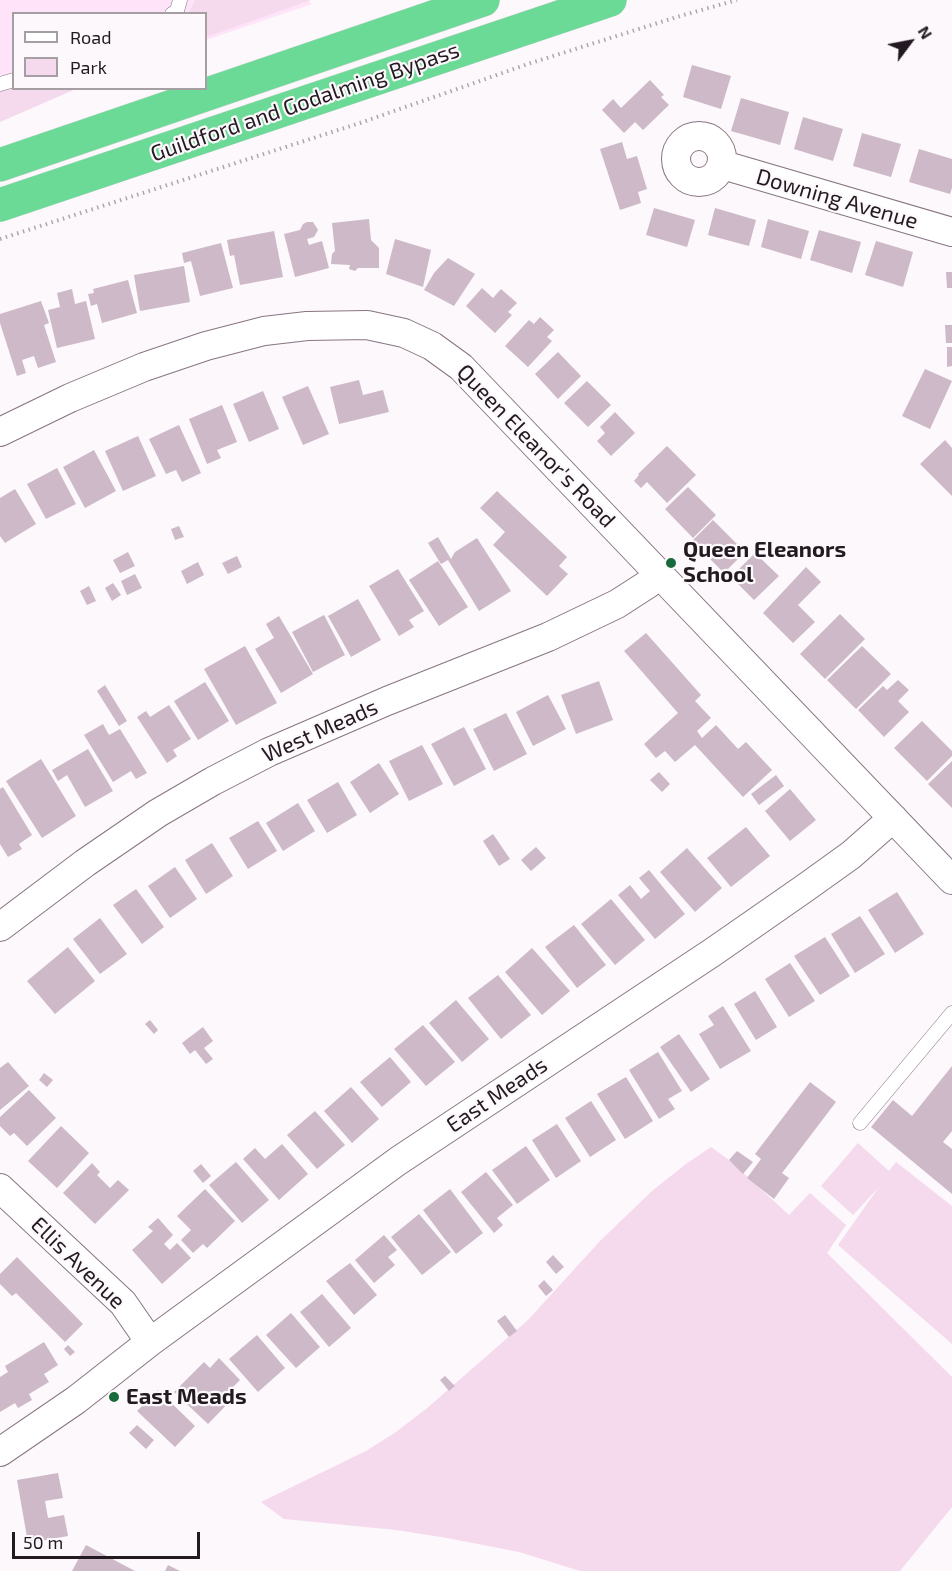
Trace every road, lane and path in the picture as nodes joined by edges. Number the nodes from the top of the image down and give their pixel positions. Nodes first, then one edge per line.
1 (610, 0) edge
2 (737, 0) edge
3 (473, 2) edge
4 (0, 165) edge
5 (723, 165) dead end
6 (0, 205) edge
7 (952, 232) edge
8 (2, 238) edge
9 (0, 243) edge
10 (0, 432) edge
11 (660, 573) junction
12 (893, 818) junction
13 (952, 880) edge
14 (0, 927) edge
15 (952, 1013) edge
16 (860, 1123) dead end
17 (0, 1188) edge
18 (150, 1342) junction
19 (0, 1452) edge

1 - 6 highway, Guildford and Godalming Bypass
2 - 8 path
3 - 4 highway, Guildford and Godalming Bypass
5 - 7 street, Downing Avenue
8 - 9 path
10 - 11 street, Queen Eleanor's Road
11 - 12 street, Queen Eleanor's Road
11 - 14 street, West Meads
12 - 13 street, Queen Eleanor's Road
12 - 18 street, East Meads
15 - 16 lane
17 - 18 street, Ellis Avenue
18 - 19 street, East Meads

